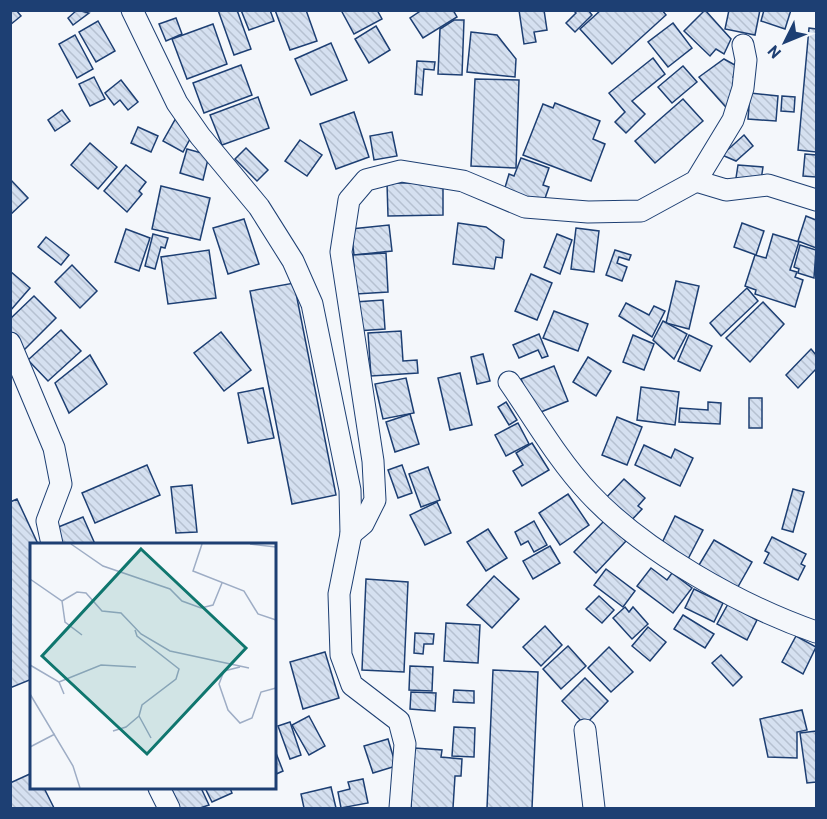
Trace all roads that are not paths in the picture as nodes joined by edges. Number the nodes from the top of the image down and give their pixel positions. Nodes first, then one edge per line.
1 (132, 10) edge
2 (743, 45) dead end
3 (696, 182) junction
4 (816, 200) edge
5 (10, 343) edge
6 (509, 382) dead end
7 (351, 534) junction
8 (52, 543) edge
9 (816, 632) edge
10 (585, 730) dead end
11 (160, 789) edge
12 (169, 808) edge
13 (400, 808) edge
14 (594, 808) edge

1 - 7 street
2 - 3 street
3 - 4 street
3 - 7 street
5 - 8 street
6 - 9 street
7 - 13 street
10 - 14 street
11 - 12 street

